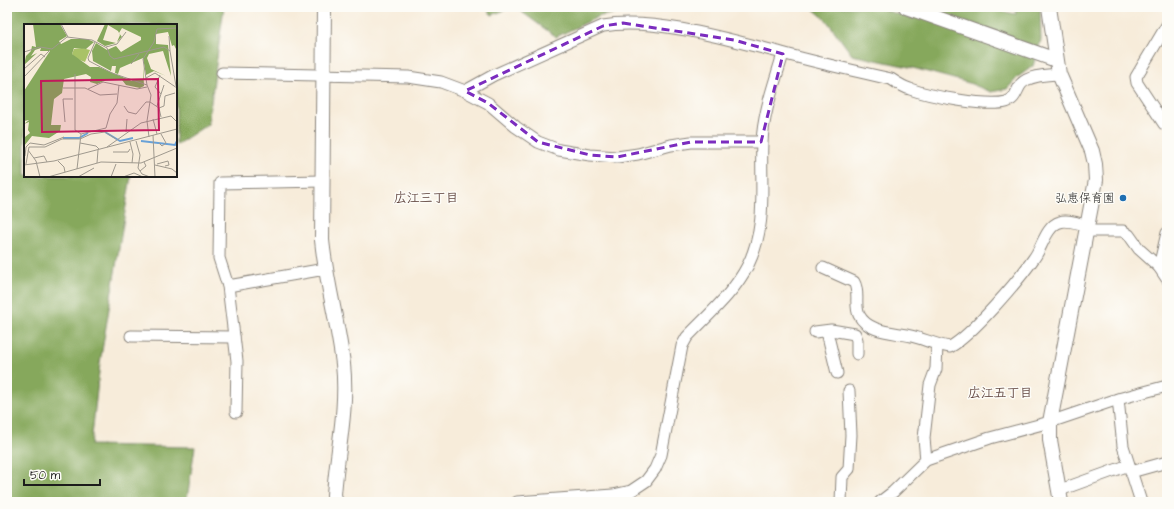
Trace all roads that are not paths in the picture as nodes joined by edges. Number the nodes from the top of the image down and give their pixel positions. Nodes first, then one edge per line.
1 (324, 7) edge
2 (906, 7) edge
3 (1049, 7) edge
4 (1167, 25) edge
5 (783, 54) junction
6 (1057, 67) junction
7 (222, 73) dead end
8 (323, 75) junction
9 (465, 90) junction
10 (1167, 125) edge
11 (762, 142) junction
12 (322, 181) junction
13 (1086, 228) junction
14 (1167, 233) edge
15 (1159, 267) junction
16 (823, 268) dead end
17 (325, 269) junction
18 (1167, 279) edge
19 (228, 286) junction
20 (866, 323) junction
21 (815, 332) dead end
22 (827, 332) junction
23 (855, 334) junction
24 (132, 336) dead end
25 (234, 337) junction
26 (937, 345) junction
27 (857, 354) dead end
28 (837, 373) dead end
29 (1167, 386) edge
30 (849, 391) dead end
31 (1118, 399) junction
32 (236, 412) dead end
33 (1050, 422) junction
34 (926, 460) junction
35 (1167, 462) edge
36 (1130, 469) junction
37 (1060, 496) edge
38 (336, 502) edge
39 (517, 502) edge
40 (841, 502) edge
41 (880, 502) edge
42 (1141, 502) edge

1 - 8 street
2 - 6 street
3 - 6 street
4 - 10 street
5 - 6 street
5 - 9 street
5 - 11 street
6 - 13 street
7 - 8 street
8 - 9 street
8 - 12 street
9 - 11 street
11 - 39 street
12 - 17 street
12 - 19 street
13 - 15 street
13 - 26 street
13 - 33 street
14 - 15 street
15 - 18 street
16 - 20 street
17 - 19 street
17 - 38 street
19 - 25 street
20 - 23 street
20 - 26 street
21 - 22 street
22 - 23 street
22 - 28 street
23 - 27 street
24 - 25 street
25 - 32 street
26 - 34 street
29 - 31 street
30 - 40 street
31 - 33 street
31 - 36 street
33 - 34 street
33 - 37 street
34 - 41 street
35 - 36 street
36 - 37 street
36 - 42 street

